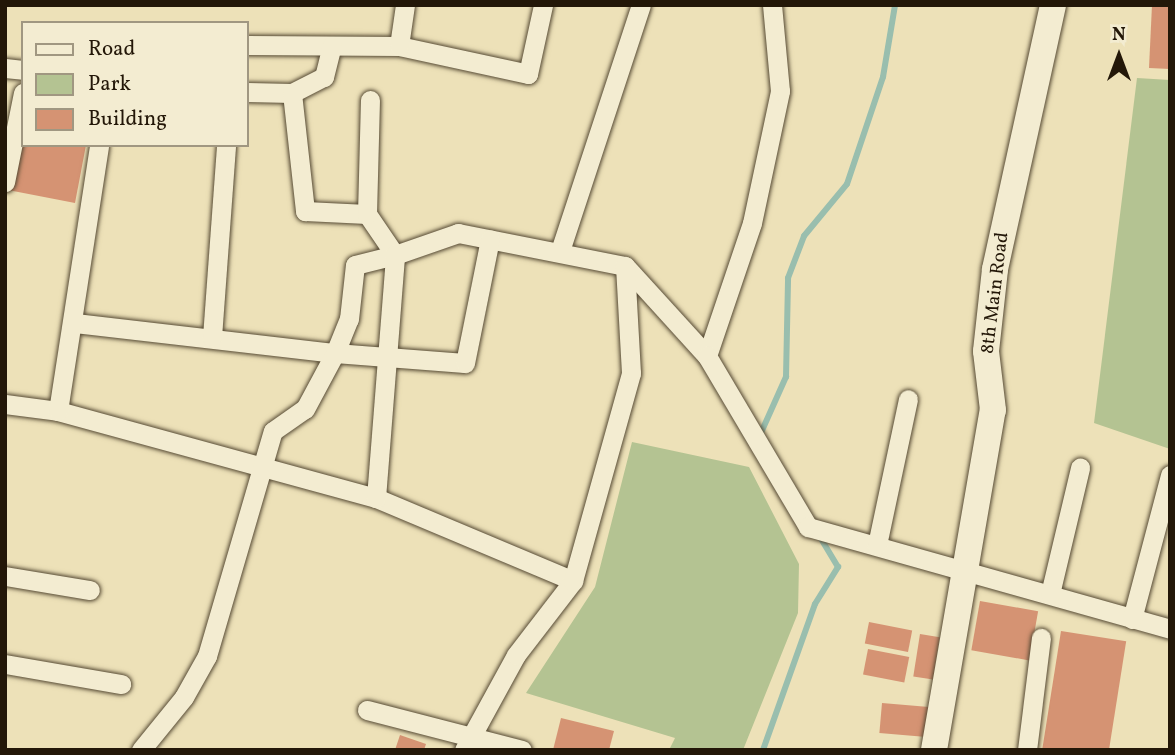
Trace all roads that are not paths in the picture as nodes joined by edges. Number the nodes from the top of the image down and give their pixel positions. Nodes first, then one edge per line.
1 (405, 5) edge
2 (544, 5) edge
3 (641, 5) edge
4 (772, 5) edge
5 (1053, 5) edge
6 (248, 45) edge
7 (332, 46) junction
8 (399, 47) junction
9 (248, 92) edge
10 (292, 93) junction
11 (370, 100) dead end
12 (21, 103) edge
13 (99, 147) edge
14 (226, 147) edge
15 (5, 182) edge
16 (367, 214) junction
17 (490, 239) junction
18 (560, 251) junction
19 (395, 255) junction
20 (625, 266) junction
21 (75, 323) junction
22 (212, 337) junction
23 (335, 353) junction
24 (390, 356) junction
25 (707, 356) junction
26 (908, 398) dead end
27 (5, 404) edge
28 (58, 411) junction
29 (262, 467) junction
30 (1080, 468) dead end
31 (1170, 475) edge
32 (376, 498) junction
33 (877, 545) junction
34 (967, 568) junction
35 (5, 576) edge
36 (573, 581) junction
37 (90, 590) dead end
38 (1050, 594) junction
39 (1132, 619) junction
40 (1170, 629) edge
41 (1041, 638) dead end
42 (5, 664) edge
43 (121, 684) dead end
44 (367, 710) dead end
45 (468, 743) edge
46 (141, 750) edge
47 (522, 750) edge
48 (934, 750) edge
49 (1027, 750) edge

1 - 8 street
2 - 8 street
3 - 18 street
4 - 25 street
5 - 34 street, 8th Main Road
6 - 7 street
7 - 8 street
7 - 10 street
9 - 10 street
10 - 16 street
11 - 16 street
12 - 15 street
13 - 21 street
14 - 22 street
16 - 19 street
17 - 18 street
17 - 19 street
17 - 24 street
18 - 20 street
19 - 23 street
19 - 24 street
20 - 25 street
20 - 36 street
21 - 22 street
21 - 28 street
22 - 23 street
23 - 24 street
23 - 29 street
24 - 32 street
25 - 33 street
26 - 33 street
27 - 28 street
28 - 29 street
29 - 32 street
29 - 46 street
30 - 38 street
31 - 39 street
32 - 36 street
33 - 34 street
34 - 38 street
34 - 48 street, 8th Main Road
35 - 37 street
36 - 45 street
38 - 39 street
39 - 40 street
41 - 49 street
42 - 43 street
44 - 45 street
45 - 47 street

